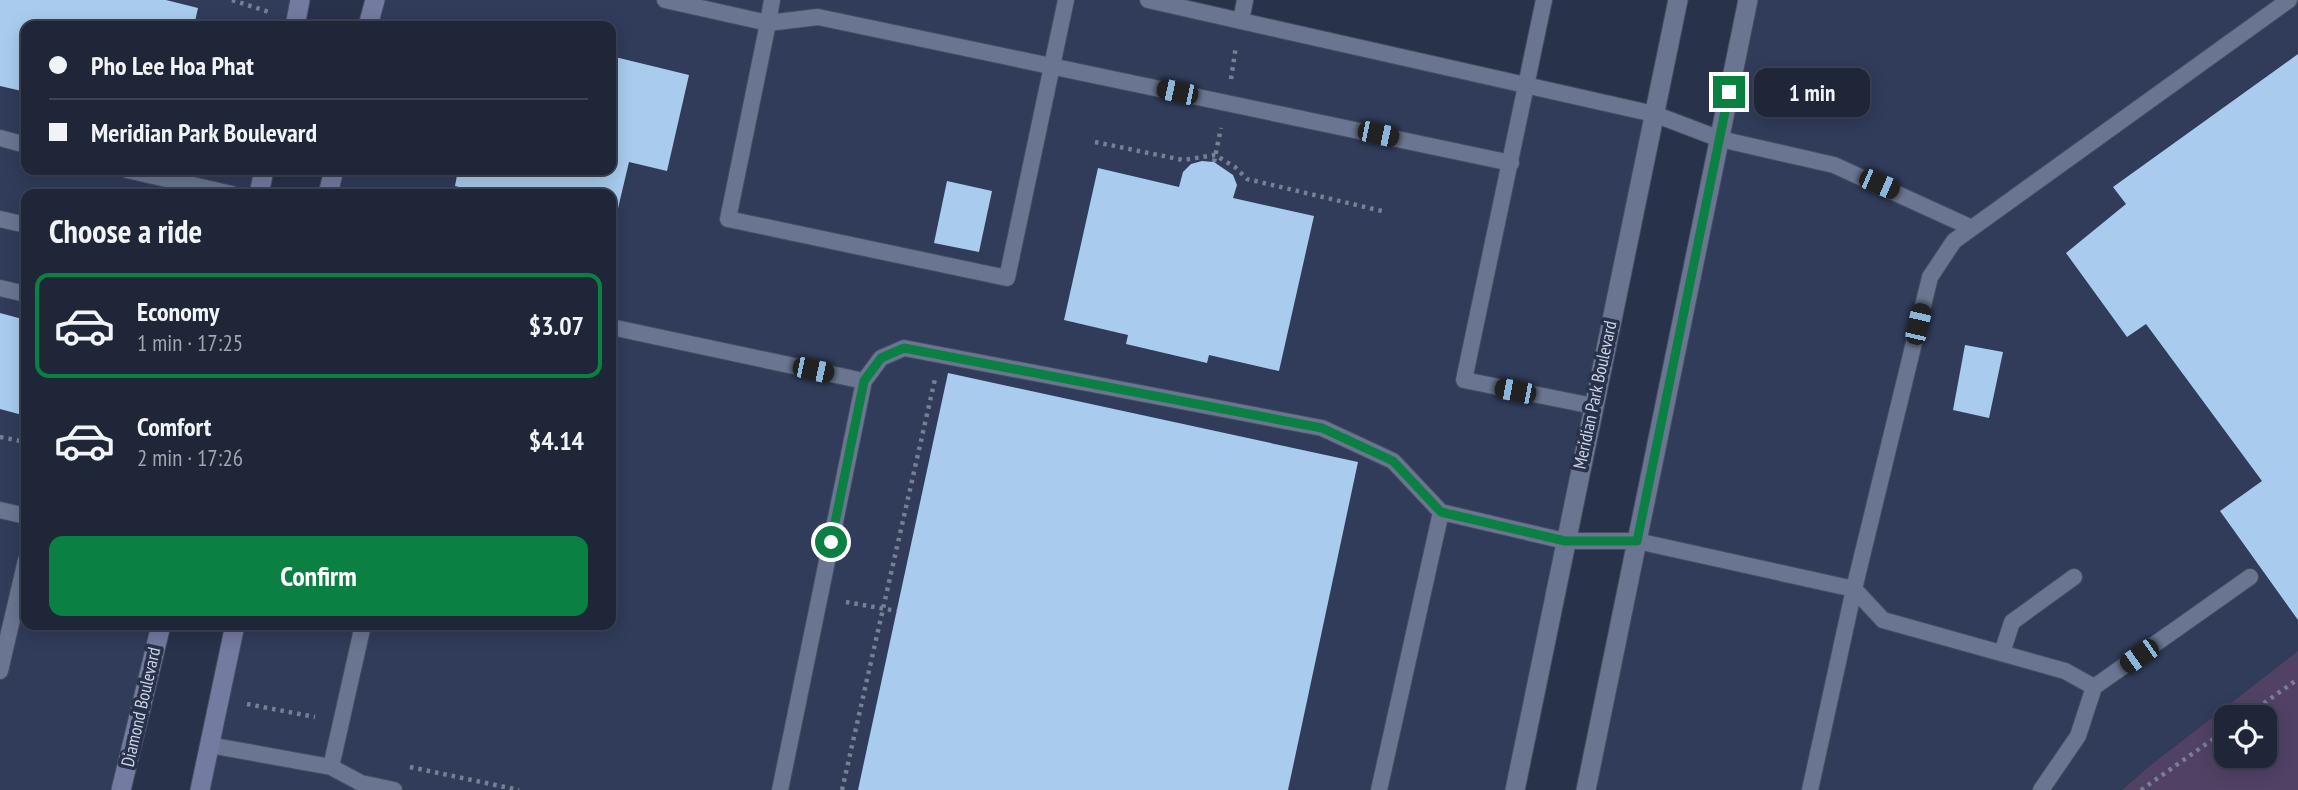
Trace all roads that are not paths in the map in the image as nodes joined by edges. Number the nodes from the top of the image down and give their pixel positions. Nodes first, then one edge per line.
1 (375, 0) edge
2 (665, 0) edge
3 (772, 0) edge
4 (1066, 0) edge
5 (1148, 0) edge
6 (1245, 0) edge
7 (1544, 0) edge
8 (1678, 0) edge
9 (1748, 0) edge
10 (2289, 0) edge
11 (369, 21) edge
12 (1241, 21) junction
13 (768, 23) junction
14 (1052, 66) junction
15 (1525, 85) junction
16 (1654, 114) junction
17 (0, 138) edge
18 (1720, 138) junction
19 (21, 144) edge
20 (1511, 163) junction
21 (149, 175) edge
22 (210, 189) edge
23 (0, 219) edge
24 (21, 224) edge
25 (1972, 228) junction
26 (0, 288) edge
27 (21, 293) edge
28 (616, 328) edge
29 (864, 381) junction
30 (1593, 406) junction
31 (0, 510) edge
32 (1441, 512) junction
33 (21, 515) edge
34 (1565, 541) junction
35 (1637, 541) junction
36 (2074, 577) dead end
37 (2250, 577) dead end
38 (21, 581) edge
39 (1854, 589) junction
40 (159, 630) edge
41 (234, 630) edge
42 (362, 630) edge
43 (2002, 653) junction
44 (0, 671) edge
45 (2094, 687) junction
46 (209, 745) junction
47 (331, 767) junction
48 (121, 790) edge
49 (200, 790) edge
50 (394, 790) edge
51 (780, 790) edge
52 (1379, 790) edge
53 (1515, 790) edge
54 (1586, 790) edge
55 (1810, 790) edge
56 (2041, 790) edge

1 - 11 main road
2 - 13 lane
3 - 13 lane
4 - 14 lane
5 - 12 lane
6 - 12 lane
7 - 15 lane
8 - 16 street, Meridian Park Boulevard
9 - 18 street
10 - 25 lane
12 - 15 lane
13 - 14 lane
13 - 14 lane
14 - 20 lane
15 - 16 lane
15 - 20 lane
16 - 18 lane
16 - 30 street, Meridian Park Boulevard
17 - 19 lane
18 - 25 lane
18 - 35 street
20 - 30 lane
21 - 22 lane
23 - 24 lane
25 - 39 lane
26 - 27 lane
28 - 29 lane
29 - 32 lane
29 - 51 lane
30 - 34 street, Meridian Park Boulevard
31 - 33 lane
32 - 34 lane
32 - 52 lane
34 - 35 lane
34 - 53 street, Meridian Park Boulevard
35 - 39 lane
35 - 54 street
36 - 43 lane
37 - 45 lane
38 - 44 lane
39 - 43 lane
39 - 55 lane
40 - 48 main road, Diamond Boulevard
41 - 46 main road
42 - 47 lane
43 - 45 lane
45 - 56 lane
46 - 47 lane
46 - 49 main road
47 - 50 lane

